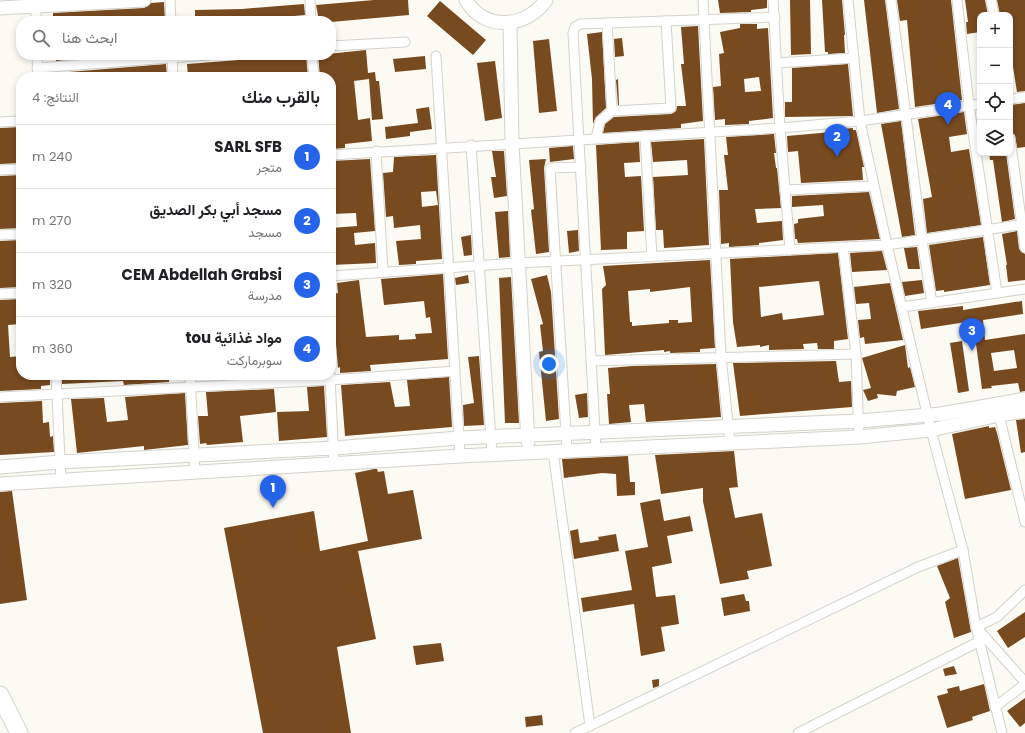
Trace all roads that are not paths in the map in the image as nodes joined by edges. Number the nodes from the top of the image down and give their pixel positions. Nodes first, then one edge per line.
1 (144, 0) edge
2 (170, 0) edge
3 (310, 0) edge
4 (466, 0) edge
5 (546, 0) edge
6 (703, 0) edge
7 (773, 0) edge
8 (848, 0) edge
9 (891, 0) edge
10 (957, 0) edge
11 (992, 0) edge
12 (36, 6) junction
13 (0, 8) edge
14 (994, 12) edge
15 (36, 16) edge
16 (171, 16) edge
17 (311, 16) edge
18 (775, 17) junction
19 (705, 20) junction
20 (666, 22) junction
21 (510, 23) junction
22 (607, 23) junction
23 (405, 42) dead end
24 (336, 46) edge
25 (436, 56) dead end
26 (854, 58) junction
27 (37, 60) edge
28 (138, 60) edge
29 (172, 60) edge
30 (312, 60) edge
31 (777, 63) junction
32 (38, 72) edge
33 (173, 72) edge
34 (314, 72) edge
35 (1025, 97) edge
36 (1013, 99) edge
37 (977, 104) edge
38 (969, 105) junction
39 (612, 110) junction
40 (905, 115) junction
41 (16, 121) edge
42 (860, 121) junction
43 (0, 122) edge
44 (780, 128) junction
45 (710, 132) junction
46 (645, 136) junction
47 (596, 138) junction
48 (580, 139) junction
49 (512, 143) junction
50 (471, 145) junction
51 (442, 147) junction
52 (376, 151) junction
53 (336, 154) edge
54 (1013, 156) edge
55 (581, 167) junction
56 (16, 169) edge
57 (0, 170) edge
58 (874, 186) junction
59 (785, 190) junction
60 (1023, 225) edge
61 (987, 230) junction
62 (16, 234) edge
63 (0, 235) edge
64 (922, 240) junction
65 (887, 245) junction
66 (843, 247) junction
67 (1025, 248) edge
68 (790, 250) junction
69 (716, 254) junction
70 (652, 257) junction
71 (586, 260) junction
72 (556, 262) junction
73 (518, 264) junction
74 (479, 266) junction
75 (449, 268) junction
76 (383, 272) junction
77 (336, 276) edge
78 (1025, 289) edge
79 (16, 293) edge
80 (997, 293) junction
81 (0, 294) edge
82 (932, 302) junction
83 (902, 307) junction
84 (856, 354) junction
85 (721, 356) junction
86 (591, 361) junction
87 (455, 371) junction
88 (336, 378) edge
89 (56, 380) edge
90 (190, 380) edge
91 (295, 380) edge
92 (330, 380) edge
93 (190, 386) junction
94 (57, 394) junction
95 (0, 397) edge
96 (1025, 399) edge
97 (1025, 411) edge
98 (999, 415) junction
99 (928, 416) junction
100 (859, 421) junction
101 (728, 426) junction
102 (931, 430) junction
103 (595, 432) junction
104 (566, 433) junction
105 (527, 435) junction
106 (492, 437) junction
107 (859, 437) junction
108 (459, 438) junction
109 (730, 443) junction
110 (334, 448) junction
111 (596, 449) junction
112 (566, 450) junction
113 (553, 451) junction
114 (528, 452) junction
115 (492, 454) junction
116 (194, 455) junction
117 (460, 456) junction
118 (60, 462) junction
119 (334, 465) junction
120 (0, 467) edge
121 (195, 472) junction
122 (61, 480) junction
123 (0, 484) edge
124 (1024, 517) edge
125 (963, 550) junction
126 (1025, 590) edge
127 (976, 627) junction
128 (983, 639) junction
129 (1025, 683) edge
130 (0, 695) edge
131 (995, 707) junction
132 (0, 716) edge
133 (590, 726) junction
134 (9, 733) edge
135 (19, 733) edge
136 (575, 733) edge
137 (798, 733) edge
138 (1002, 733) edge

1 - 12 street
2 - 16 street
3 - 17 street
4 - 21 street
5 - 21 street
6 - 19 street
7 - 18 street
8 - 26 street
9 - 40 street
10 - 38 street
11 - 14 street
12 - 13 street
12 - 15 street
18 - 19 street
18 - 31 street
19 - 20 street
19 - 45 street
20 - 22 street
20 - 39 street
21 - 49 street
22 - 39 street
22 - 48 street
23 - 24 street
25 - 51 street
26 - 31 street
26 - 42 street
27 - 32 street
28 - 32 street
29 - 33 street
30 - 34 street
31 - 44 street
35 - 36 street
37 - 38 street
38 - 40 street
38 - 61 street
39 - 47 street
40 - 42 street
40 - 64 street
41 - 43 street
42 - 44 street
42 - 58 street
44 - 45 street
44 - 59 street
45 - 46 street
45 - 69 street
46 - 47 street
46 - 70 street
47 - 48 street
48 - 49 street
48 - 55 street
49 - 50 street
49 - 73 street
50 - 51 street
50 - 74 street
51 - 52 street
51 - 75 street
52 - 53 street
52 - 76 street
54 - 60 street
55 - 71 street
55 - 72 street
56 - 57 street
58 - 59 street
58 - 65 street
59 - 68 street
60 - 61 street
60 - 67 street
61 - 64 street
61 - 80 street
62 - 63 street
64 - 65 street
64 - 82 street
65 - 66 street
65 - 83 street
66 - 68 street
66 - 84 street
68 - 69 street
69 - 70 street
69 - 85 street
70 - 71 street
71 - 72 street
71 - 86 street
72 - 73 street
72 - 104 street
73 - 74 street
73 - 105 street
74 - 75 street
74 - 106 street
75 - 76 street
75 - 87 street
76 - 77 street
78 - 80 street
79 - 81 street
80 - 82 street
82 - 83 street
83 - 99 street
84 - 85 street
84 - 100 street
85 - 86 street
85 - 101 street
86 - 103 street
87 - 88 street
87 - 108 street
89 - 94 street
90 - 93 street
91 - 93 street
92 - 110 street
93 - 94 street
93 - 116 street
94 - 95 street
94 - 118 street
96 - 99 street
97 - 98 street
98 - 102 street
98 - 124 street
99 - 100 street
99 - 102 street
100 - 101 street
100 - 107 street
101 - 103 street
101 - 109 street
102 - 107 street
102 - 125 street
103 - 104 street
103 - 111 street
104 - 105 street
104 - 112 street
105 - 106 street
105 - 114 street
106 - 108 street
106 - 115 street
107 - 109 street
108 - 110 street
108 - 117 street
109 - 111 street
110 - 116 street
110 - 119 street
111 - 112 street
112 - 113 street
113 - 114 street
113 - 133 street
114 - 115 street
115 - 117 street
116 - 118 street
116 - 121 street
117 - 119 street
118 - 120 street
118 - 122 street
119 - 121 street
121 - 122 street
122 - 123 street
125 - 127 street
125 - 133 street
126 - 127 street
127 - 128 street
128 - 129 street
128 - 131 street
128 - 137 street
129 - 131 street
130 - 135 highway
131 - 138 street
132 - 134 highway
133 - 136 street

